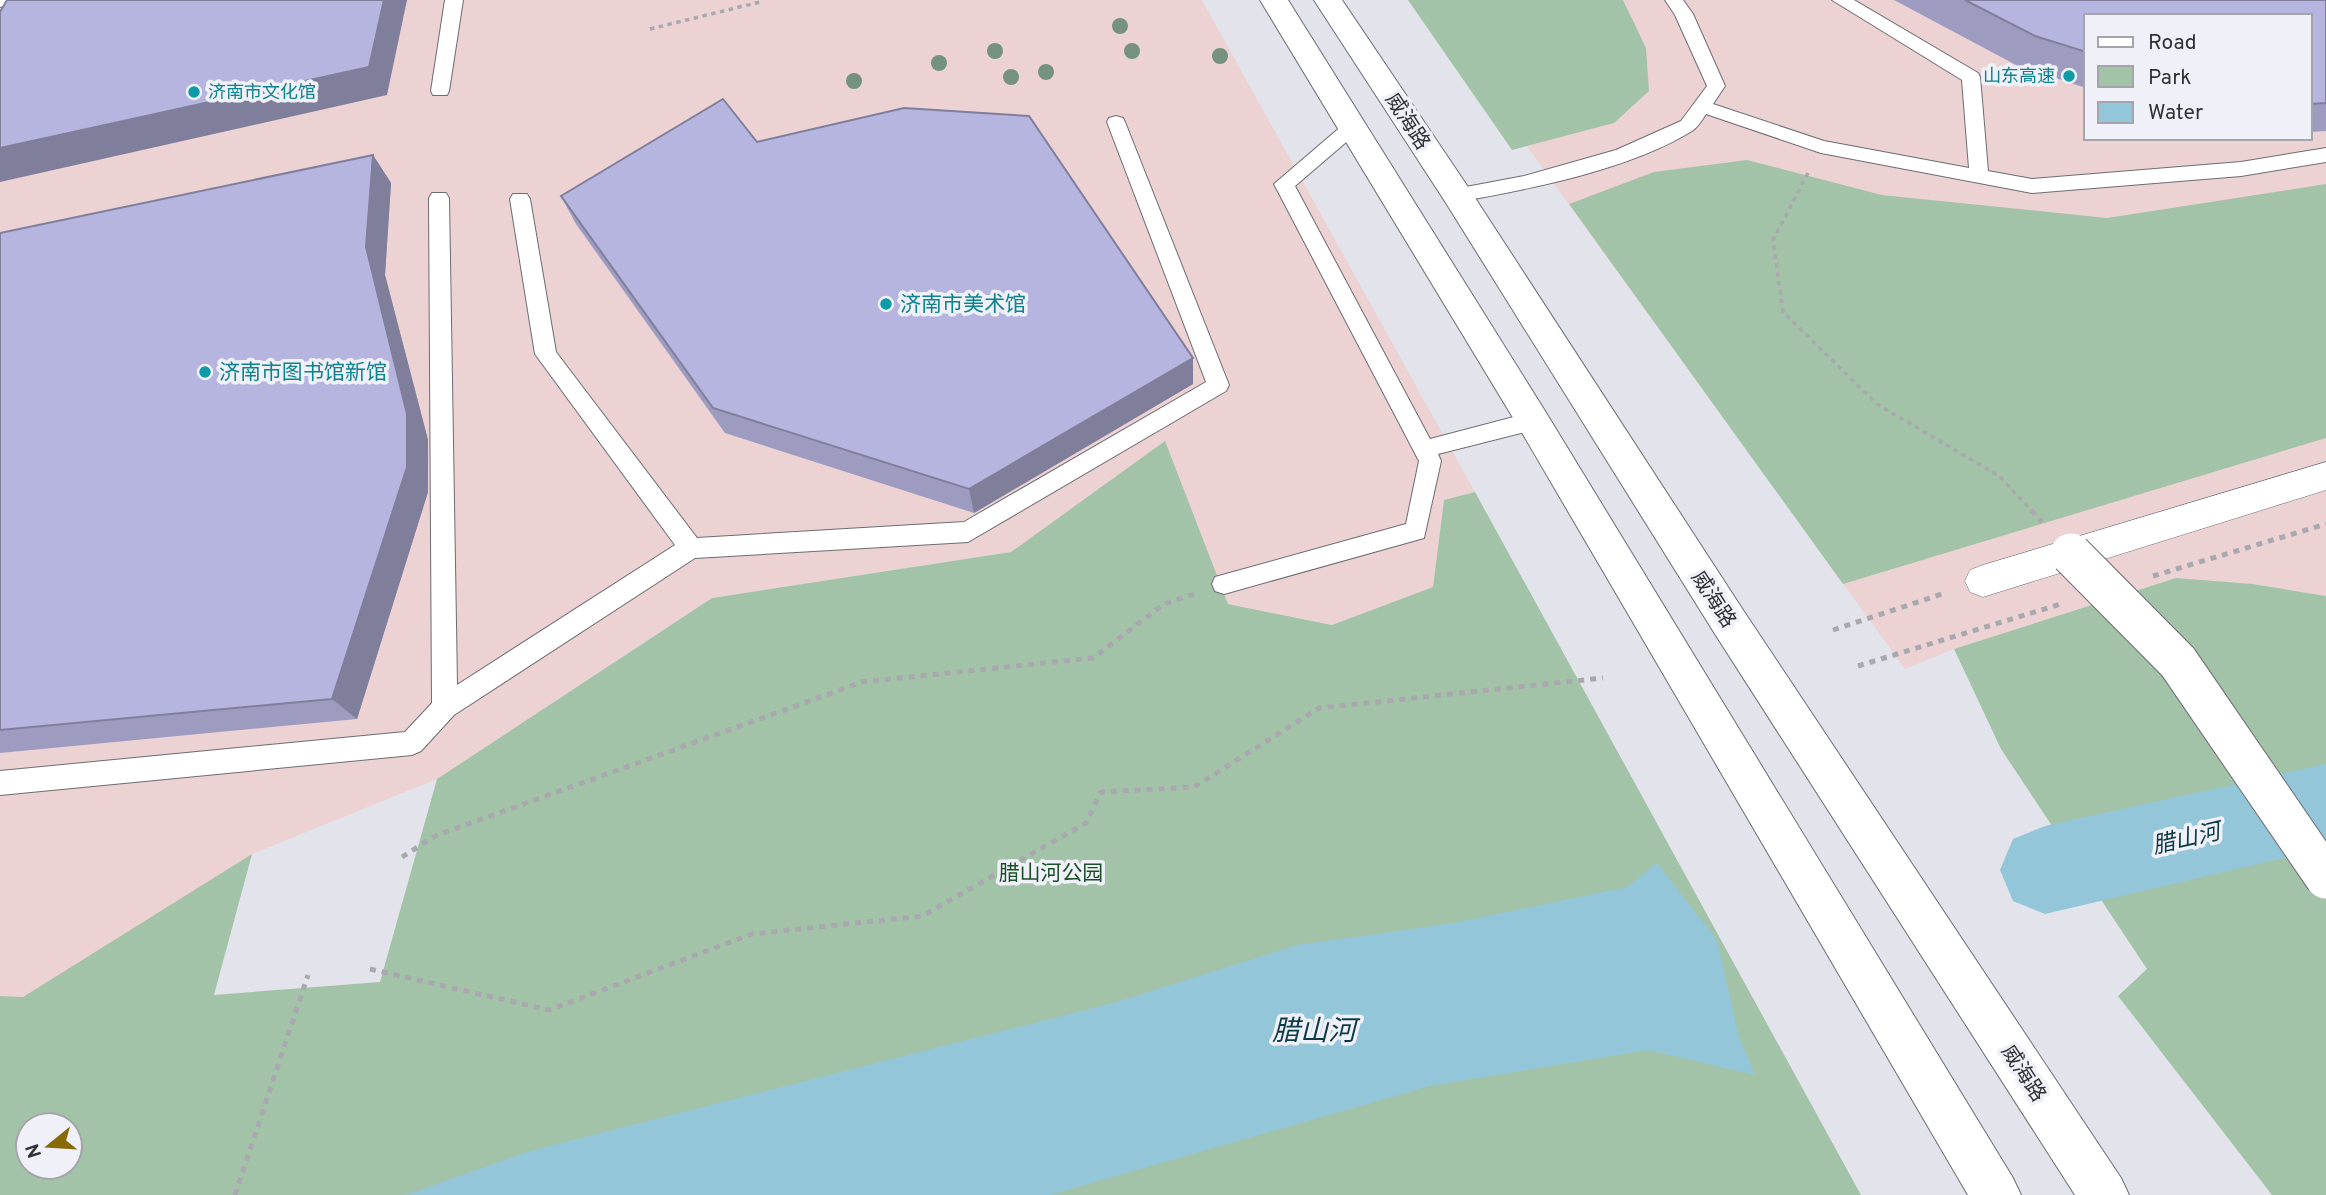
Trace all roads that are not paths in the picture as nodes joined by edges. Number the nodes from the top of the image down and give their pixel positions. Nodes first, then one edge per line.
1 (454, 0) edge
2 (1274, 0) edge
3 (1328, 0) edge
4 (1674, 0) edge
5 (1841, 0) edge
6 (440, 91) dead end
7 (1702, 106) junction
8 (1116, 121) dead end
9 (1350, 128) junction
10 (2326, 155) edge
11 (1979, 176) junction
12 (1457, 195) junction
13 (439, 198) dead end
14 (520, 199) dead end
15 (1533, 421) junction
16 (1424, 449) junction
17 (2326, 476) edge
18 (691, 548) junction
19 (2071, 554) junction
20 (1983, 581) road end
21 (1224, 584) road end
22 (445, 707) junction
23 (0, 783) edge
24 (2326, 878) edge
25 (1996, 1195) edge
26 (2104, 1195) edge

1 - 6 lane
2 - 9 main road
3 - 12 main road, 威海路
4 - 7 lane
5 - 11 lane
7 - 11 lane
7 - 12 lane
8 - 18 lane
9 - 15 main road
9 - 16 lane
10 - 11 lane
12 - 26 main road, 威海路
13 - 22 lane
14 - 18 lane
15 - 16 lane
15 - 25 main road
16 - 21 lane
17 - 19 street
18 - 22 lane
19 - 20 street
19 - 24 street, bridge
22 - 23 lane

